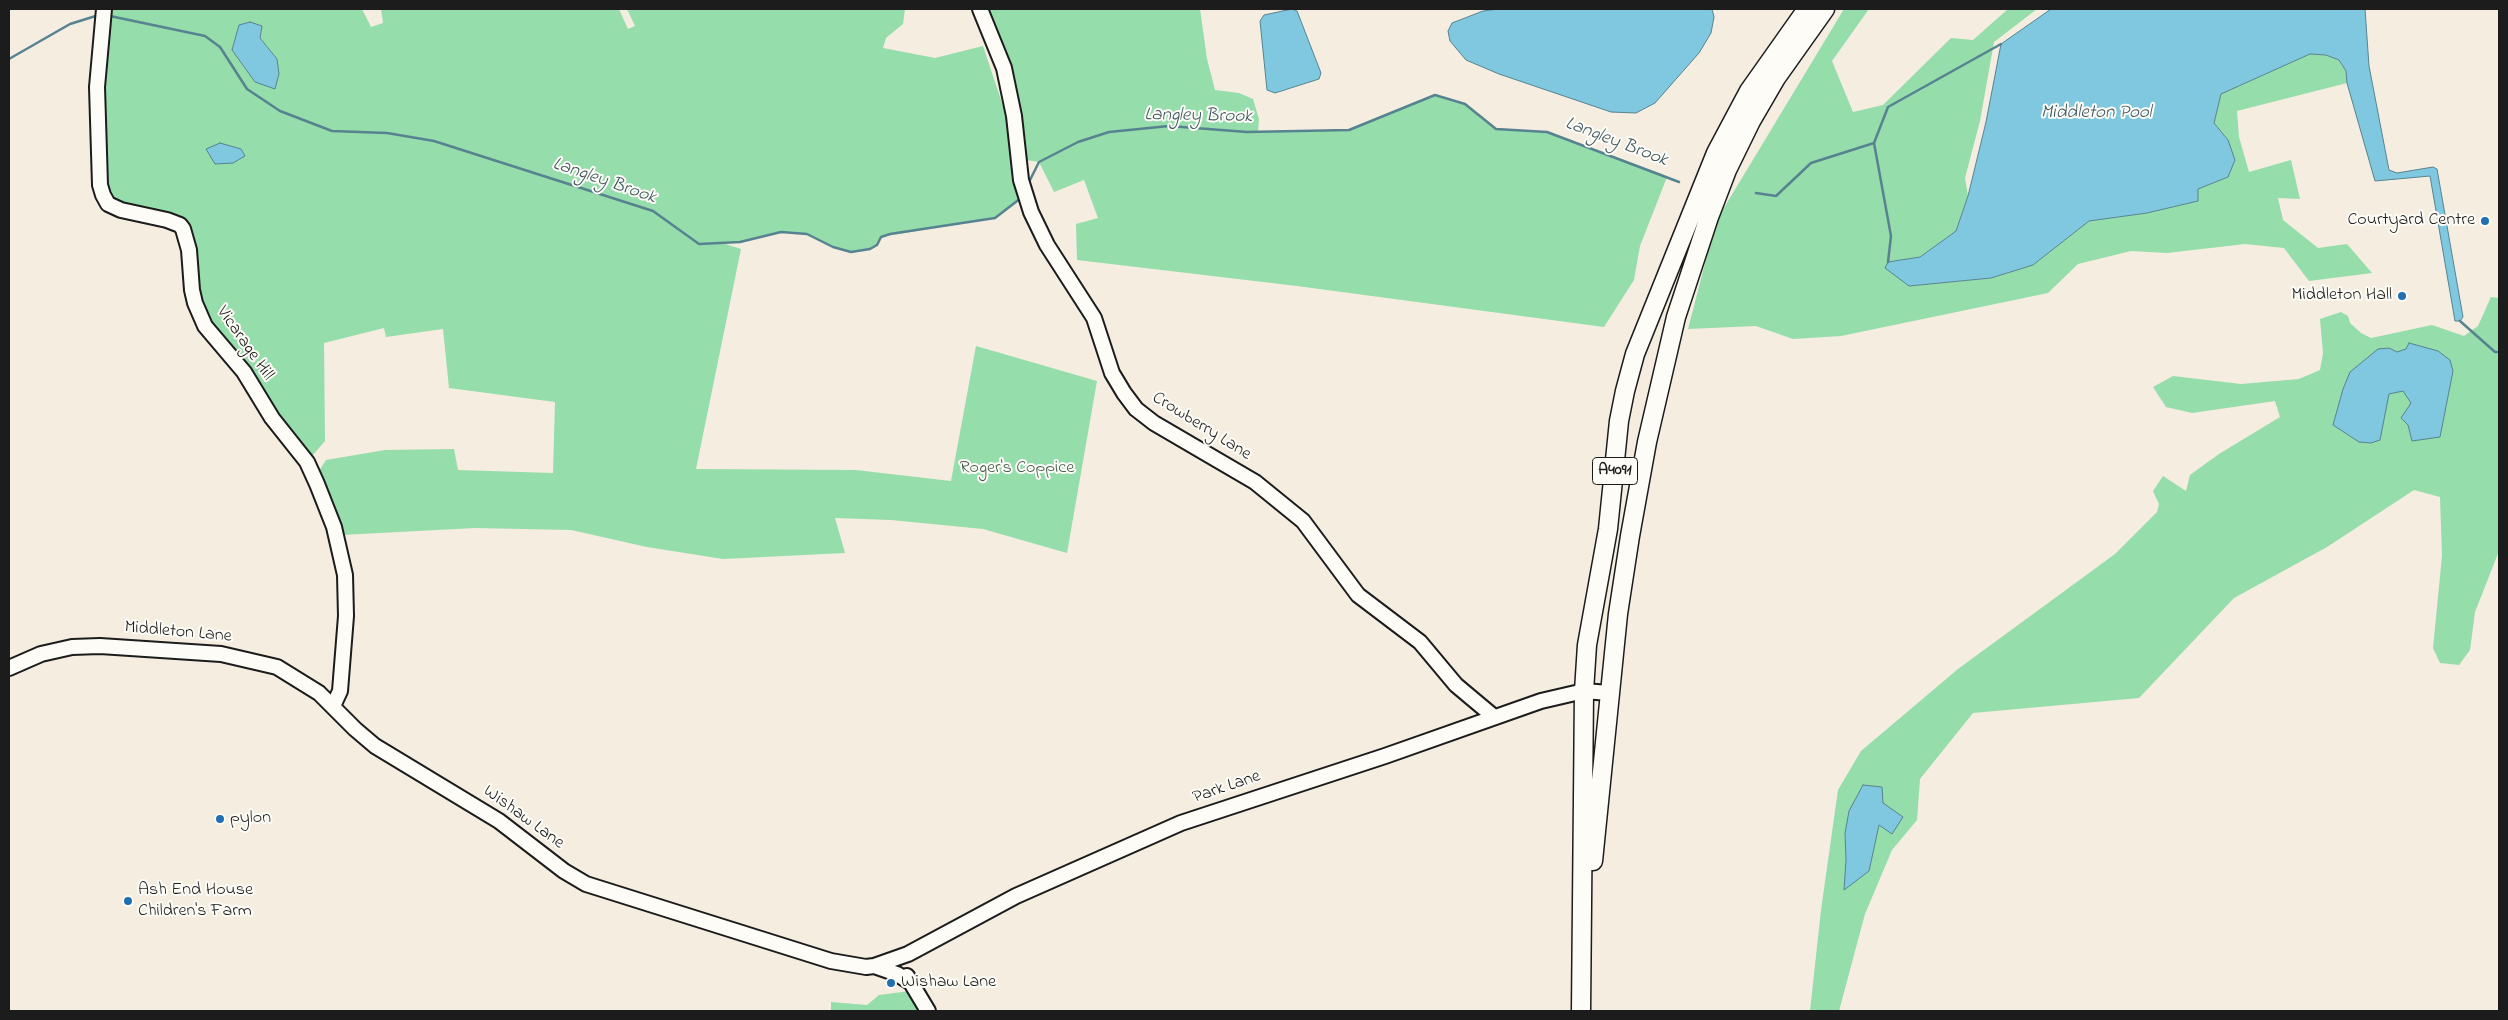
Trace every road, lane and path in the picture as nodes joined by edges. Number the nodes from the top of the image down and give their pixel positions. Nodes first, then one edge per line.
1 (104, 9) edge
2 (980, 9) edge
3 (1807, 9) edge
4 (1824, 9) edge
5 (9, 668) edge
6 (1584, 691) junction
7 (1609, 693) junction
8 (333, 706) junction
9 (1493, 716) junction
10 (898, 957) junction
11 (874, 966) junction
12 (1581, 976) junction
13 (910, 982) junction
14 (928, 1011) edge
15 (1581, 1011) edge

1 - 8 street, Vicarage Hill
2 - 9 street, Crowberry Lane
3 - 6 main road, A4091
4 - 7 main road, A4091
5 - 8 street, Middleton Lane
6 - 7 street, Park Lane
6 - 9 street, Park Lane
6 - 12 main road, A4091
7 - 12 main road, A4091
8 - 11 street, Wishaw Lane
9 - 10 street, Park Lane
10 - 11 street, Park Lane
10 - 13 street
11 - 13 street, Wishaw Lane
12 - 15 main road, A4091
13 - 14 street

